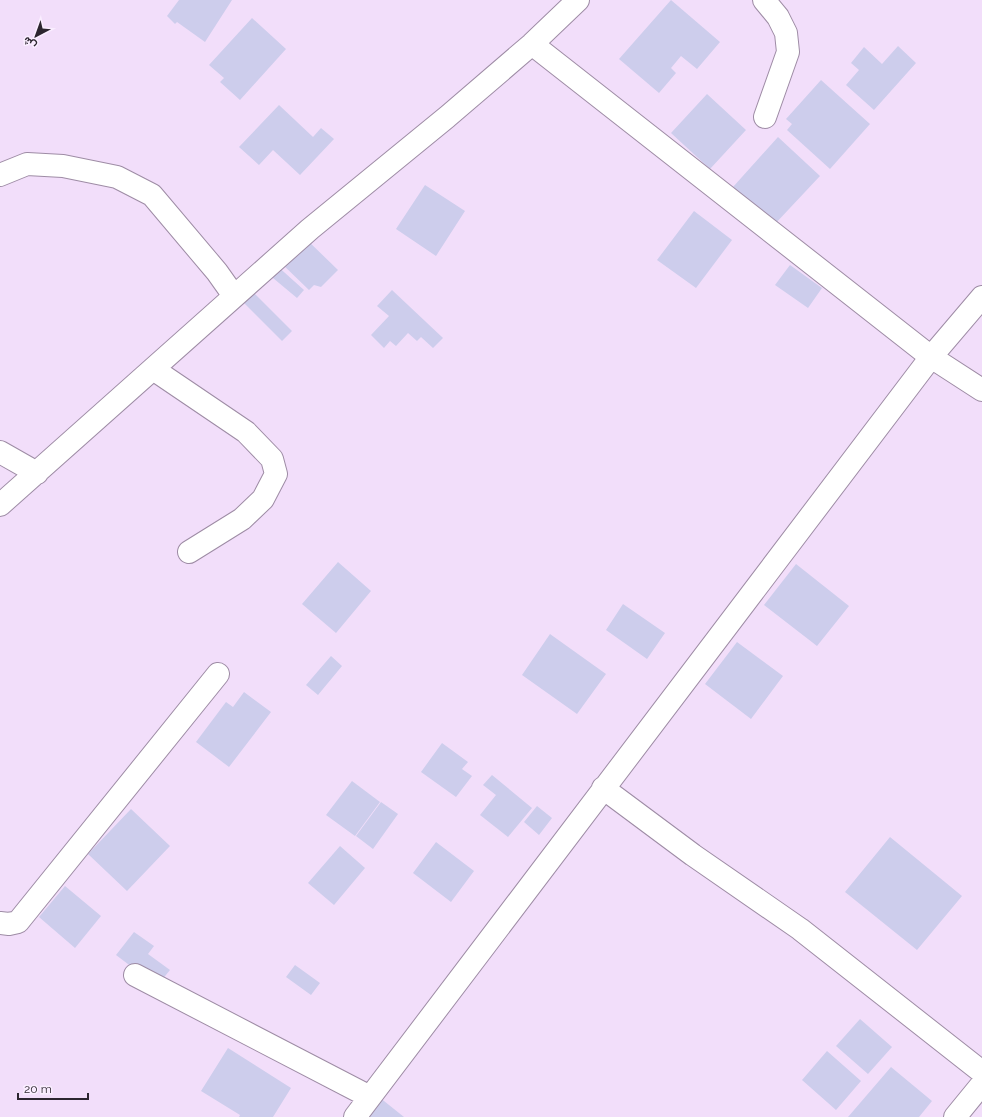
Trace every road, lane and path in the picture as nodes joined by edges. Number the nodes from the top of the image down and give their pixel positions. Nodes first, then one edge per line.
1 (764, 0) edge
2 (572, 2) edge
3 (532, 44) junction
4 (765, 117) dead end
5 (0, 175) edge
6 (234, 296) junction
7 (982, 297) edge
8 (931, 357) junction
9 (153, 369) junction
10 (982, 390) edge
11 (0, 452) edge
12 (37, 473) junction
13 (0, 505) edge
14 (189, 552) dead end
15 (218, 674) dead end
16 (603, 788) junction
17 (0, 922) edge
18 (135, 975) dead end
19 (982, 1072) edge
20 (982, 1084) edge
21 (370, 1097) junction
22 (355, 1117) edge
23 (955, 1117) edge

1 - 4 street
2 - 3 street
3 - 6 street
3 - 8 street
5 - 6 street
6 - 9 street
7 - 8 street
8 - 10 street
8 - 16 street
9 - 12 street
9 - 14 street
11 - 12 street
12 - 13 street
15 - 17 street
16 - 19 street
16 - 21 street
18 - 21 street
20 - 23 street
21 - 22 street

